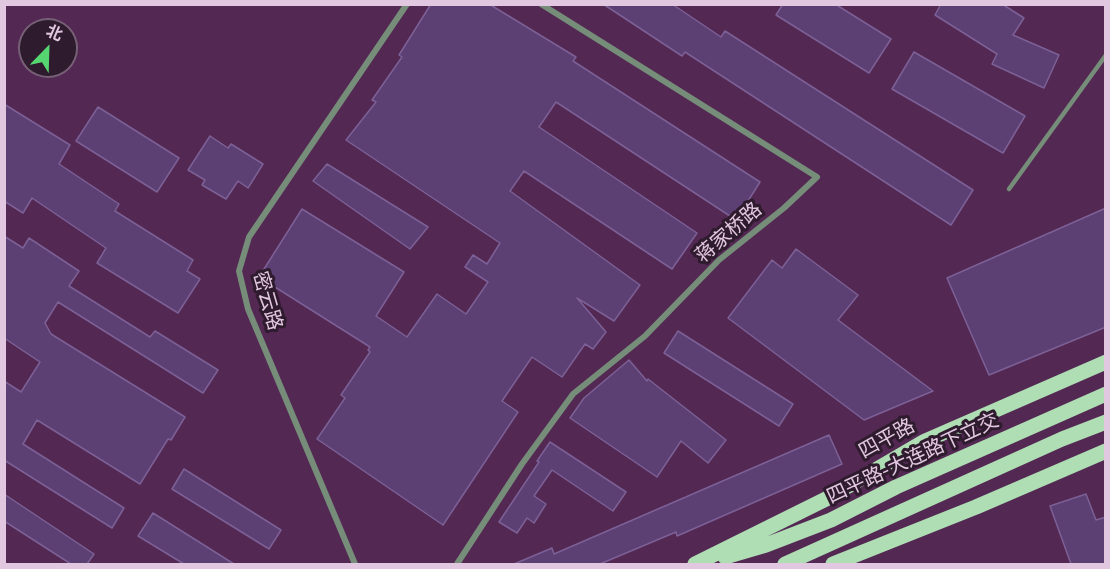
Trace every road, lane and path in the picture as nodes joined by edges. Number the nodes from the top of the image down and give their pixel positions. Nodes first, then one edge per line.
1 (406, 4) edge
2 (541, 4) edge
3 (1106, 55) edge
4 (1008, 189) dead end
5 (1106, 362) edge
6 (1106, 394) edge
7 (1106, 422) edge
8 (1106, 451) edge
9 (355, 564) edge
10 (458, 564) edge
11 (695, 564) edge
12 (700, 564) edge
13 (785, 564) edge
14 (833, 564) edge

1 - 9 street, 密云路
2 - 10 street, 蒋家桥路
3 - 4 lane
5 - 11 main road, 四平路
6 - 12 main road, 四平路-大连路下立交
7 - 13 main road
8 - 14 main road

